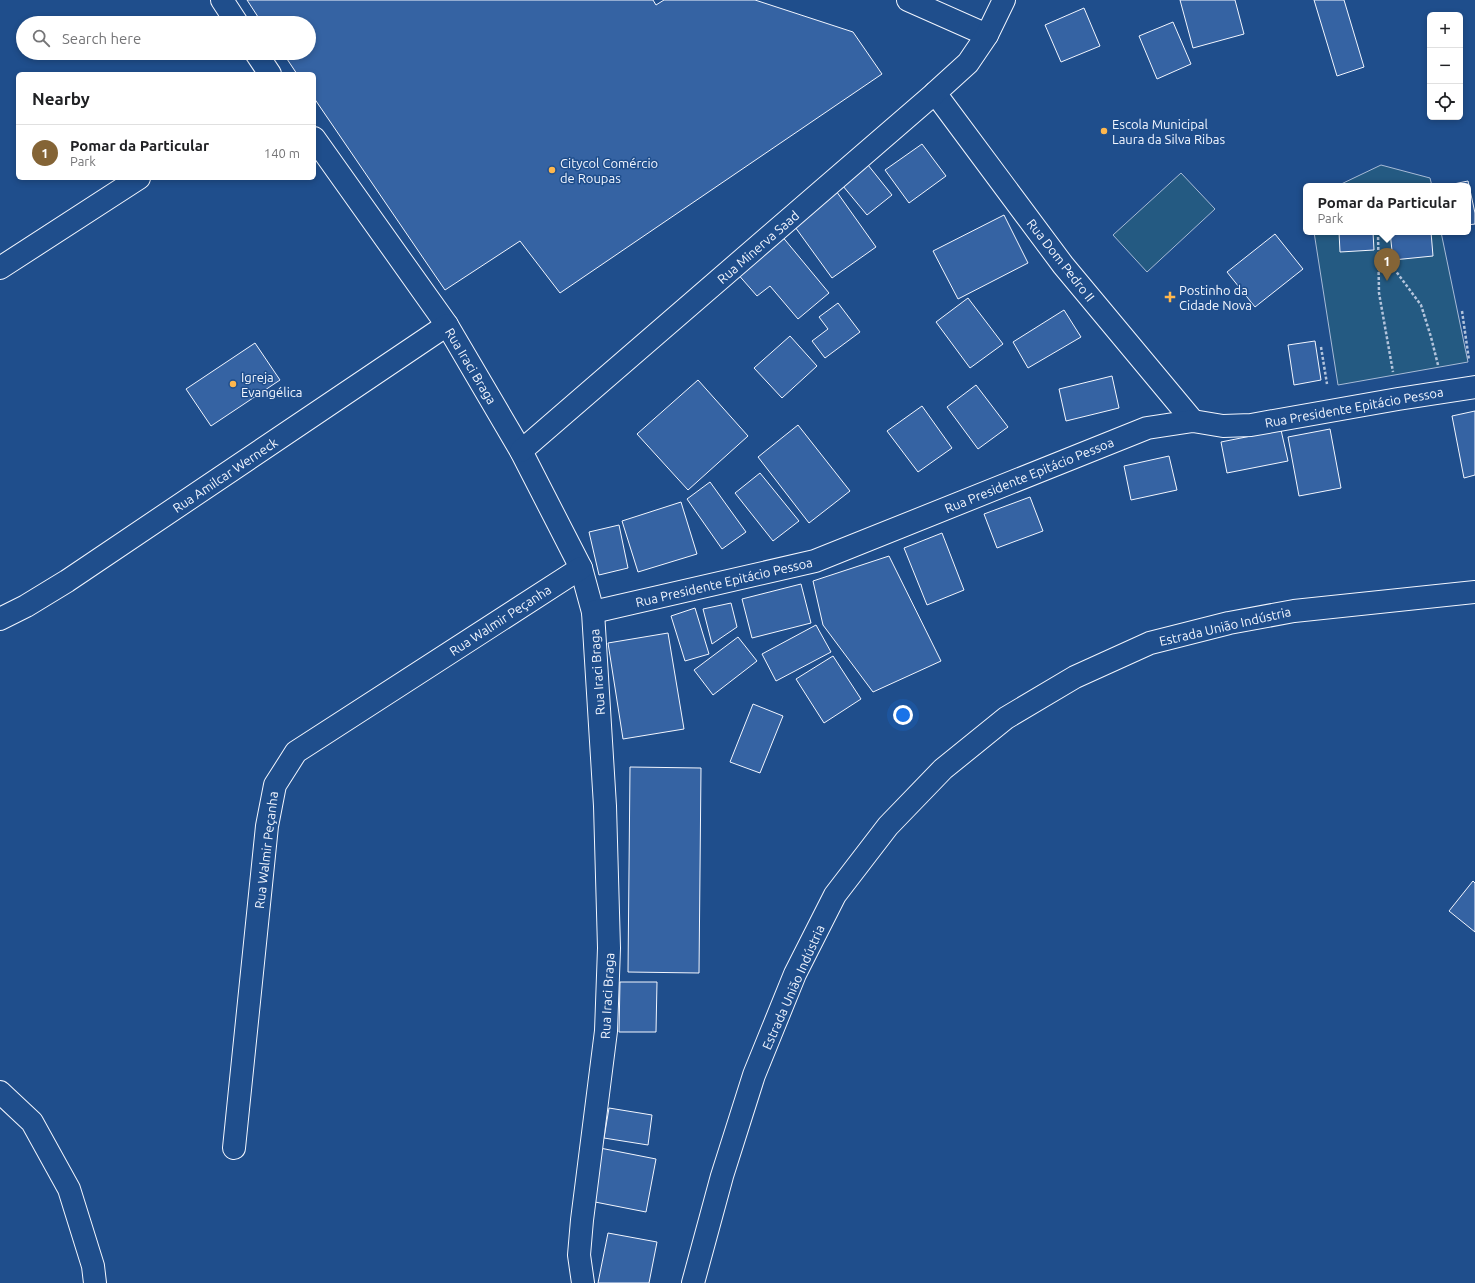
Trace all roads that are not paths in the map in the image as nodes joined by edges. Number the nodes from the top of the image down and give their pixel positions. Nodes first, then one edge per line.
1 (222, 0) edge
2 (908, 0) edge
3 (1004, 0) edge
4 (232, 16) edge
5 (986, 35) junction
6 (261, 60) edge
7 (269, 72) edge
8 (935, 94) junction
9 (316, 141) edge
10 (136, 180) edge
11 (0, 268) edge
12 (447, 325) junction
13 (1475, 387) edge
14 (1193, 420) junction
15 (521, 451) junction
16 (581, 568) junction
17 (1475, 592) edge
18 (593, 612) junction
19 (0, 619) edge
20 (0, 1092) edge
21 (234, 1148) dead end
22 (95, 1283) edge
23 (583, 1283) edge
24 (693, 1283) edge

1 - 4 street
2 - 5 street
3 - 5 street, Rua Minerva Saad
5 - 8 street, Rua Minerva Saad
6 - 7 street
8 - 14 street, Rua Dom Pedro II
8 - 15 street, Rua Minerva Saad
9 - 12 street, Rua Iraci Braga
10 - 11 street
12 - 15 street, Rua Iraci Braga
12 - 19 street, Rua Amilcar Werneck
13 - 14 street, Rua Presidente Epitácio Pessoa
14 - 18 street, Rua Presidente Epitácio Pessoa
15 - 16 street, Rua Iraci Braga
16 - 18 street, Rua Iraci Braga
16 - 21 street, Rua Walmir Peçanha
17 - 24 street, Estrada União Indústria
18 - 23 street, Rua Iraci Braga
20 - 22 street

